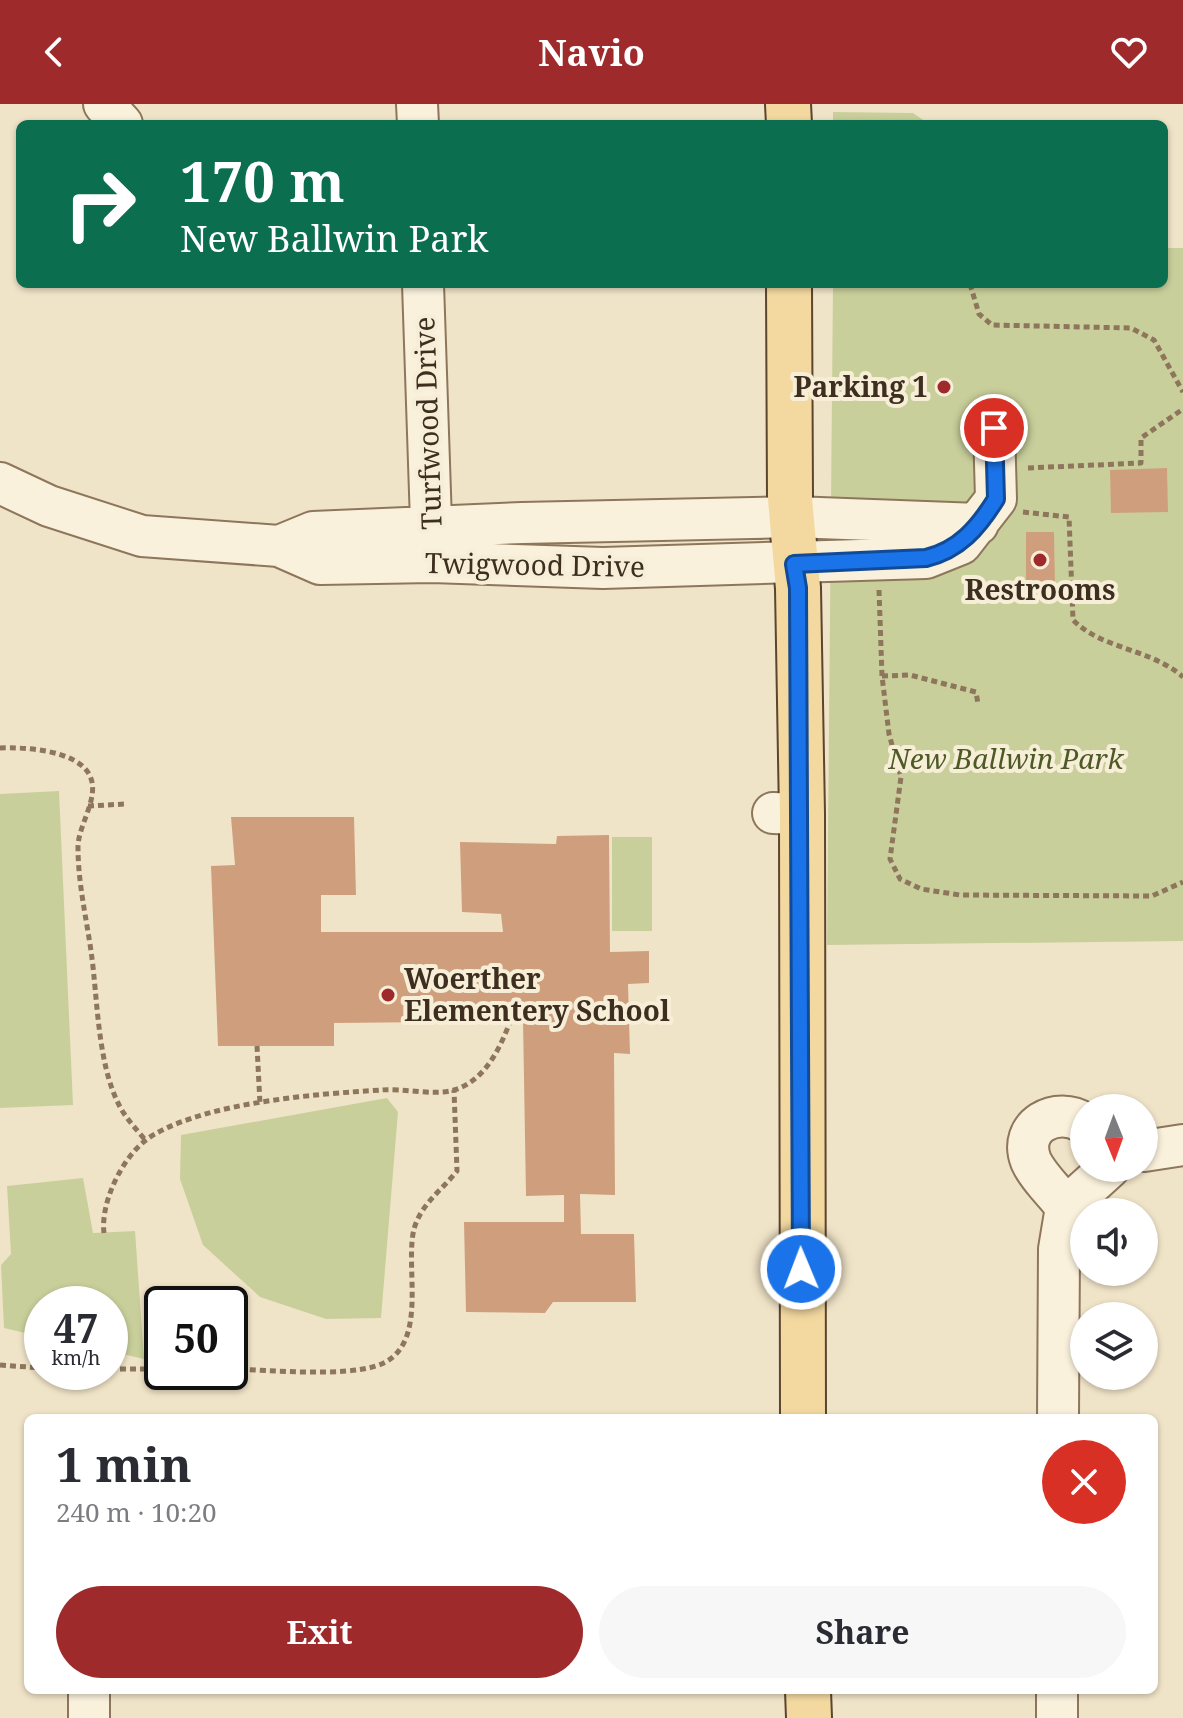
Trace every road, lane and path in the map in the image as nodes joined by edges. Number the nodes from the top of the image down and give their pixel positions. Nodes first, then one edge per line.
1 (104, 104) edge
2 (118, 120) edge
3 (423, 288) edge
4 (789, 288) edge
5 (971, 288) edge
6 (1183, 392) edge
7 (1183, 409) edge
8 (994, 428) dead end
9 (1027, 455) dead end
10 (0, 483) edge
11 (995, 516) junction
12 (793, 517) junction
13 (432, 544) junction
14 (794, 564) junction
15 (878, 577) dead end
16 (882, 676) junction
17 (1183, 677) edge
18 (978, 704) dead end
19 (0, 748) edge
20 (125, 804) dead end
21 (88, 806) junction
22 (1183, 882) edge
23 (510, 1022) dead end
24 (257, 1046) dead end
25 (454, 1090) junction
26 (260, 1104) junction
27 (1070, 1118) edge
28 (146, 1141) junction
29 (1183, 1145) edge
30 (1158, 1149) edge
31 (1094, 1182) edge
32 (1066, 1207) junction
33 (104, 1233) dead end
34 (0, 1365) edge
35 (24, 1367) edge
36 (248, 1369) edge
37 (803, 1414) edge
38 (1058, 1414) edge
39 (89, 1694) edge
40 (808, 1694) edge
41 (1057, 1694) edge
42 (89, 1718) edge
43 (809, 1718) edge
44 (1057, 1718) edge

1 - 2 street
3 - 13 street, Turfwood Drive
4 - 12 main road
5 - 6 path
7 - 9 path
8 - 11 street
10 - 13 street, Twigwood Drive
11 - 12 street
11 - 14 street
11 - 17 path
12 - 13 street, Twigwood Drive
12 - 14 main road
13 - 14 street, Twigwood Drive
14 - 37 main road
15 - 16 path
16 - 18 path
16 - 22 path
19 - 21 path
20 - 21 path
21 - 28 path
23 - 25 path
24 - 26 path
25 - 26 path
25 - 36 path
26 - 28 path
27 - 32 street
28 - 33 path
29 - 30 street
31 - 32 street
32 - 38 street
34 - 35 path
39 - 42 street
40 - 43 main road
41 - 44 street

